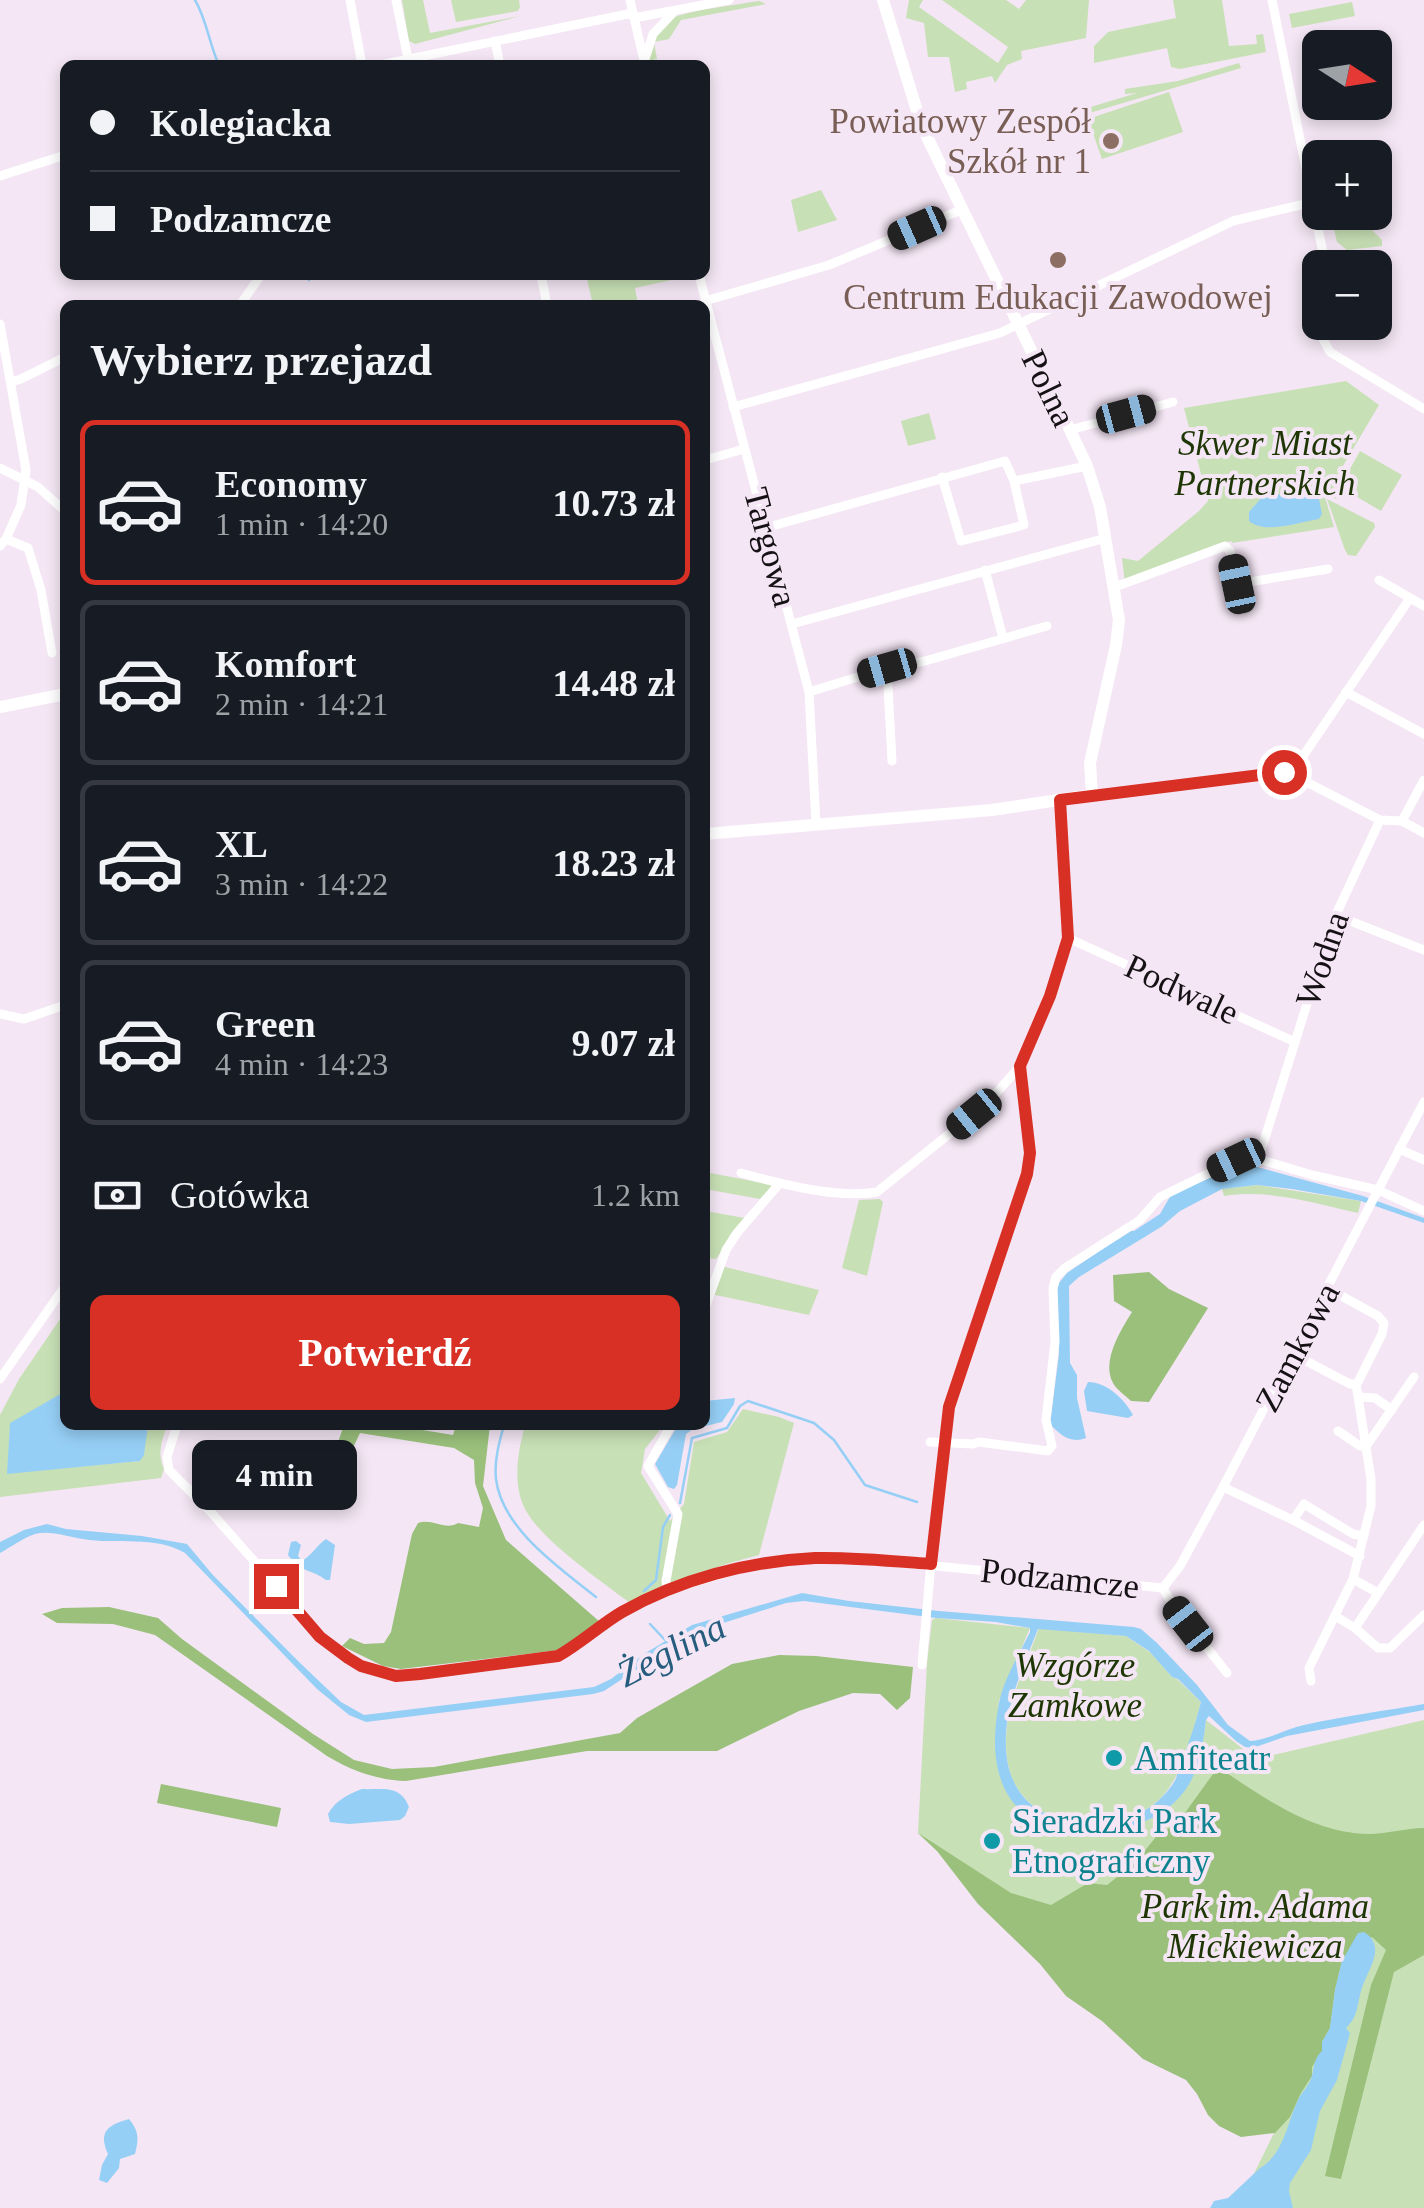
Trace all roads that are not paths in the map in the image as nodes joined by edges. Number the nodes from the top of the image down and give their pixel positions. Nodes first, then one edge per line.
1 (350, 0) edge
2 (396, 0) edge
3 (630, 0) edge
4 (729, 0) edge
5 (883, 0) edge
6 (1272, 0) edge
7 (711, 2) edge
8 (676, 10) junction
9 (634, 16) junction
10 (495, 40) junction
11 (408, 59) junction
12 (361, 60) edge
13 (403, 60) edge
14 (499, 60) edge
15 (644, 60) edge
16 (646, 60) edge
17 (1302, 148) edge
18 (60, 157) edge
19 (0, 176) edge
20 (1302, 205) edge
21 (961, 210) junction
22 (700, 280) edge
23 (705, 300) joint
24 (710, 319) edge
25 (0, 324) edge
26 (1018, 325) junction
27 (1324, 340) edge
28 (60, 360) edge
29 (11, 382) junction
30 (1174, 402) dead end
31 (733, 407) junction
32 (1424, 409) edge
33 (1070, 430) junction
34 (744, 449) junction
35 (710, 459) edge
36 (1086, 466) junction
37 (0, 468) edge
38 (942, 478) junction
39 (26, 480) junction
40 (1014, 481) junction
41 (60, 507) edge
42 (765, 528) junction
43 (1106, 538) junction
44 (3, 543) edge
45 (1328, 569) dead end
46 (985, 570) junction
47 (1379, 580) dead end
48 (1114, 587) junction
49 (1410, 598) junction
50 (1424, 606) edge
51 (792, 624) junction
52 (1047, 626) dead end
53 (1002, 638) junction
54 (52, 653) dead end
55 (887, 668) junction
56 (810, 692) junction
57 (1346, 692) junction
58 (60, 695) edge
59 (0, 707) edge
60 (1424, 734) edge
61 (892, 761) dead end
62 (1291, 774) junction
63 (1424, 780) edge
64 (1092, 795) junction
65 (1060, 800) junction
66 (1380, 820) junction
67 (1402, 821) junction
68 (816, 824) junction
69 (1424, 833) edge
70 (710, 834) edge
71 (1335, 915) junction
72 (1068, 938) junction
73 (1424, 950) edge
74 (60, 1007) edge
75 (0, 1014) edge
76 (1295, 1042) junction
77 (1020, 1066) junction
78 (1424, 1102) edge
79 (1399, 1148) junction
80 (1258, 1160) junction
81 (1424, 1160) edge
82 (742, 1173) dead end
83 (779, 1184) junction
84 (1377, 1192) junction
85 (1424, 1212) edge
86 (1327, 1288) junction
87 (60, 1293) edge
88 (710, 1294) edge
89 (1294, 1354) junction
90 (1414, 1377) dead end
91 (0, 1379) edge
92 (1356, 1384) junction
93 (1360, 1397) junction
94 (1392, 1410) junction
95 (175, 1430) edge
96 (669, 1430) edge
97 (1338, 1431) dead end
98 (930, 1442) dead end
99 (944, 1444) junction
100 (1367, 1445) junction
101 (1223, 1487) junction
102 (1313, 1492) dead end
103 (1304, 1504) junction
104 (1294, 1520) junction
105 (1424, 1524) edge
106 (1364, 1536) junction
107 (1360, 1556) junction
108 (931, 1564) junction
109 (1353, 1579) junction
110 (1163, 1588) junction
111 (666, 1590) junction
112 (1378, 1594) junction
113 (1424, 1615) edge
114 (1335, 1616) junction
115 (1356, 1628) junction
116 (922, 1665) dead end
117 (1228, 1673) dead end
118 (1311, 1681) dead end

1 - 12 street
2 - 11 street
3 - 9 street
4 - 7 street
5 - 21 street, Polna
6 - 17 street
7 - 8 street
8 - 9 street
8 - 16 street
9 - 10 street
9 - 15 street
10 - 11 street
10 - 14 street
11 - 13 street
18 - 19 street
20 - 26 street
21 - 23 street
21 - 26 street, Polna
22 - 23 street, Targowa
24 - 31 street, Targowa
25 - 29 street
26 - 31 street
26 - 33 street, Polna
27 - 32 street
28 - 29 street
29 - 39 street
30 - 33 street
31 - 34 street, Targowa
33 - 36 street, Polna
34 - 35 street
34 - 42 street, Targowa
36 - 40 street
36 - 43 street, Polna
37 - 39 street
38 - 40 street
38 - 40 street
38 - 42 street
39 - 41 street
39 - 44 street
42 - 51 street, Targowa
43 - 46 street
43 - 48 street, Polna
44 - 54 street
45 - 48 street
46 - 51 street
46 - 53 street
47 - 49 street
48 - 64 street, Polna
49 - 50 street
49 - 57 street
51 - 56 street, Targowa
52 - 53 street
53 - 55 street
55 - 56 street
55 - 61 street
56 - 68 street, Targowa
57 - 60 street
57 - 62 street
58 - 59 street
62 - 64 street
62 - 66 street
63 - 67 street
64 - 65 street
65 - 68 street
65 - 72 street
66 - 67 street
66 - 71 street, Wodna
67 - 69 street
68 - 70 street
71 - 73 street
71 - 76 street, Wodna
72 - 76 street, Podwale
72 - 77 street
74 - 75 street
76 - 80 street, Wodna
77 - 83 street
77 - 99 street
78 - 79 street, Zamkowa
79 - 81 street
79 - 84 street, Zamkowa
80 - 84 street
80 - 99 street
82 - 83 street
83 - 88 street
84 - 85 street
84 - 86 street, Zamkowa
86 - 89 street, Zamkowa
86 - 92 street
87 - 91 street
89 - 92 street
89 - 101 street, Zamkowa
90 - 94 street
92 - 93 street
93 - 94 street
93 - 100 street
94 - 100 street
95 - 111 street, Podzamcze
96 - 111 street
97 - 100 street
98 - 99 street
99 - 108 street
100 - 106 street
101 - 104 street
101 - 110 street, Zamkowa
102 - 103 street
103 - 104 street
103 - 106 street
104 - 107 street
105 - 112 street
106 - 107 street
107 - 109 street
108 - 110 street, Podzamcze
108 - 111 street, Podzamcze
108 - 116 street
109 - 112 street
109 - 114 street
110 - 117 street, Podzamcze
112 - 115 street
113 - 115 street
114 - 115 street
114 - 118 street

